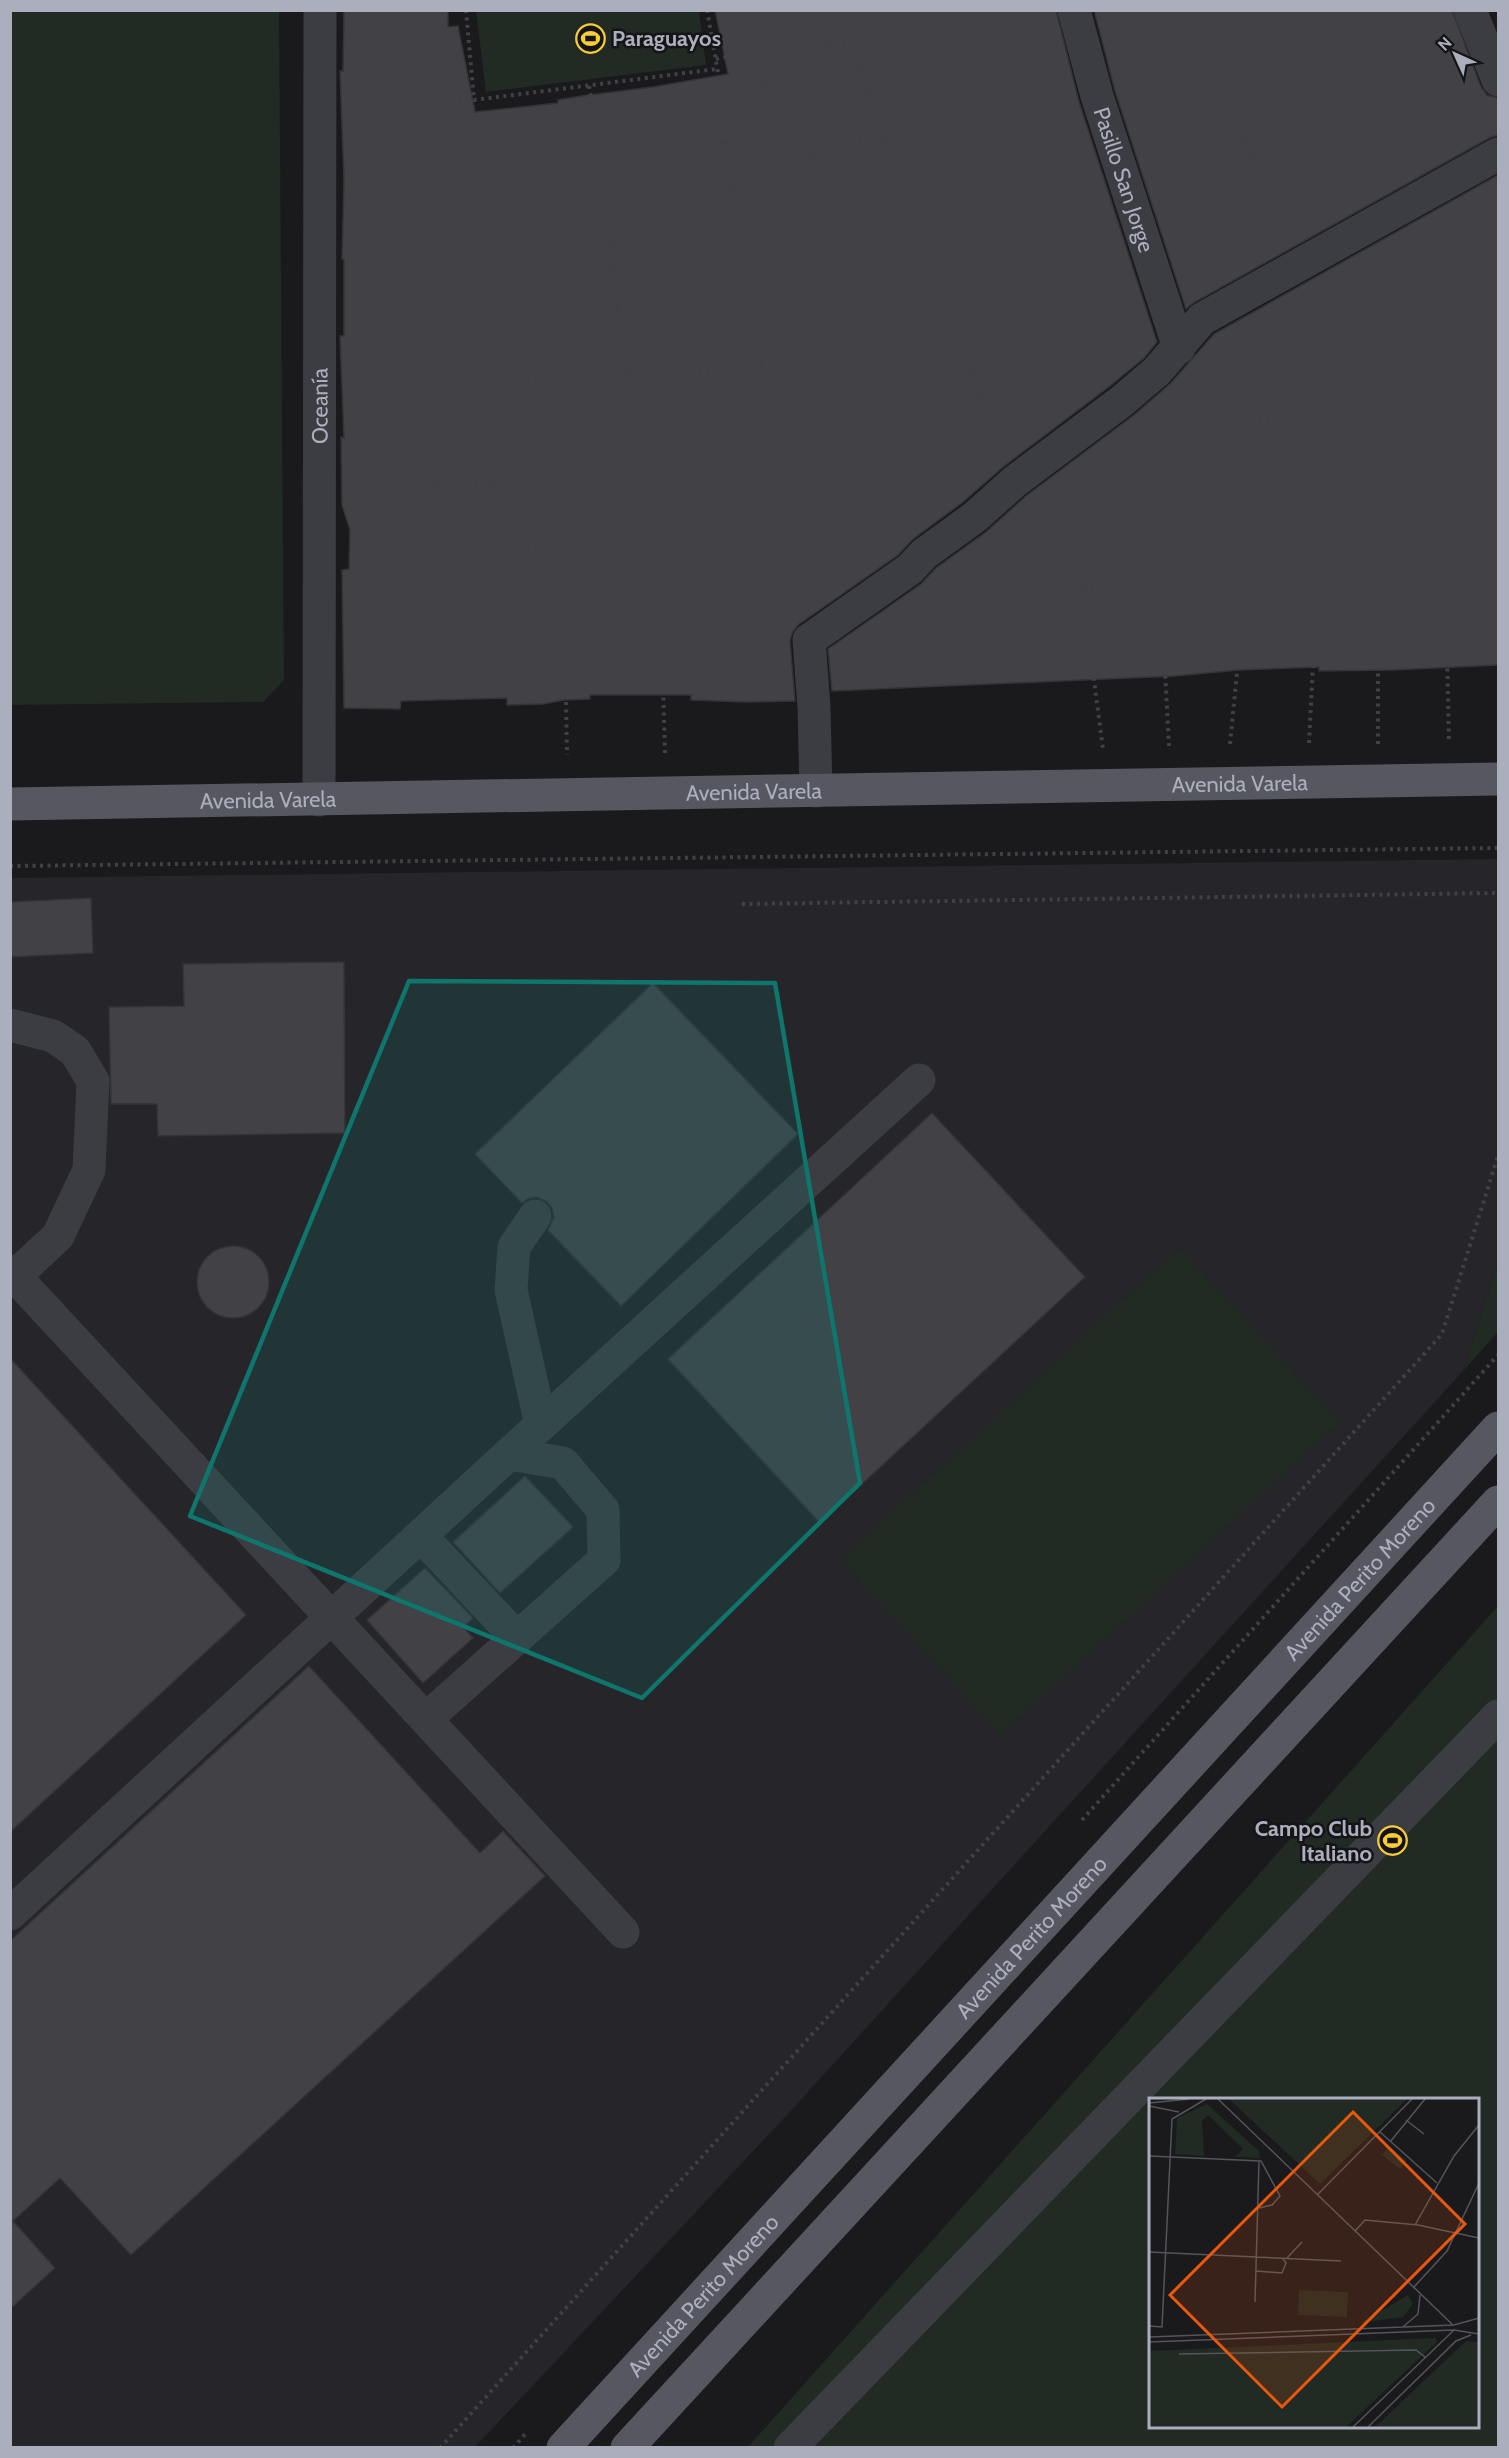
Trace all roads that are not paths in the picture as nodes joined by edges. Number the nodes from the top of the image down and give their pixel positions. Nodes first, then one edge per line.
1 (320, 10) edge
2 (1074, 10) edge
3 (1470, 10) edge
4 (1494, 70) edge
5 (1498, 154) edge
6 (1179, 348) junction
7 (1498, 779) edge
8 (816, 791) junction
9 (319, 800) junction
10 (10, 804) edge
11 (10, 1025) edge
12 (919, 1080) dead end
13 (535, 1216) dead end
14 (13, 1274) edge
15 (541, 1425) junction
16 (1498, 1428) edge
17 (509, 1454) junction
18 (1498, 1502) edge
19 (421, 1536) junction
20 (333, 1618) junction
21 (517, 1638) junction
22 (1498, 1716) edge
23 (426, 1719) junction
24 (10, 1914) edge
25 (623, 1932) dead end
26 (563, 2448) edge
27 (627, 2448) edge
28 (790, 2448) edge

1 - 9 street, Oceanía
2 - 6 street, Pasillo San Jorge
3 - 4 street
5 - 6 street
6 - 8 street
7 - 8 main road, Avenida Varela
8 - 9 main road, Avenida Varela
9 - 10 main road, Avenida Varela
11 - 14 street
12 - 15 street
13 - 15 street
14 - 20 street
15 - 17 street
16 - 26 main road, Avenida Perito Moreno
17 - 19 street
17 - 21 street
18 - 27 main road
19 - 20 street
19 - 21 street
20 - 23 street
20 - 24 street
21 - 23 street
22 - 28 street
23 - 25 street

